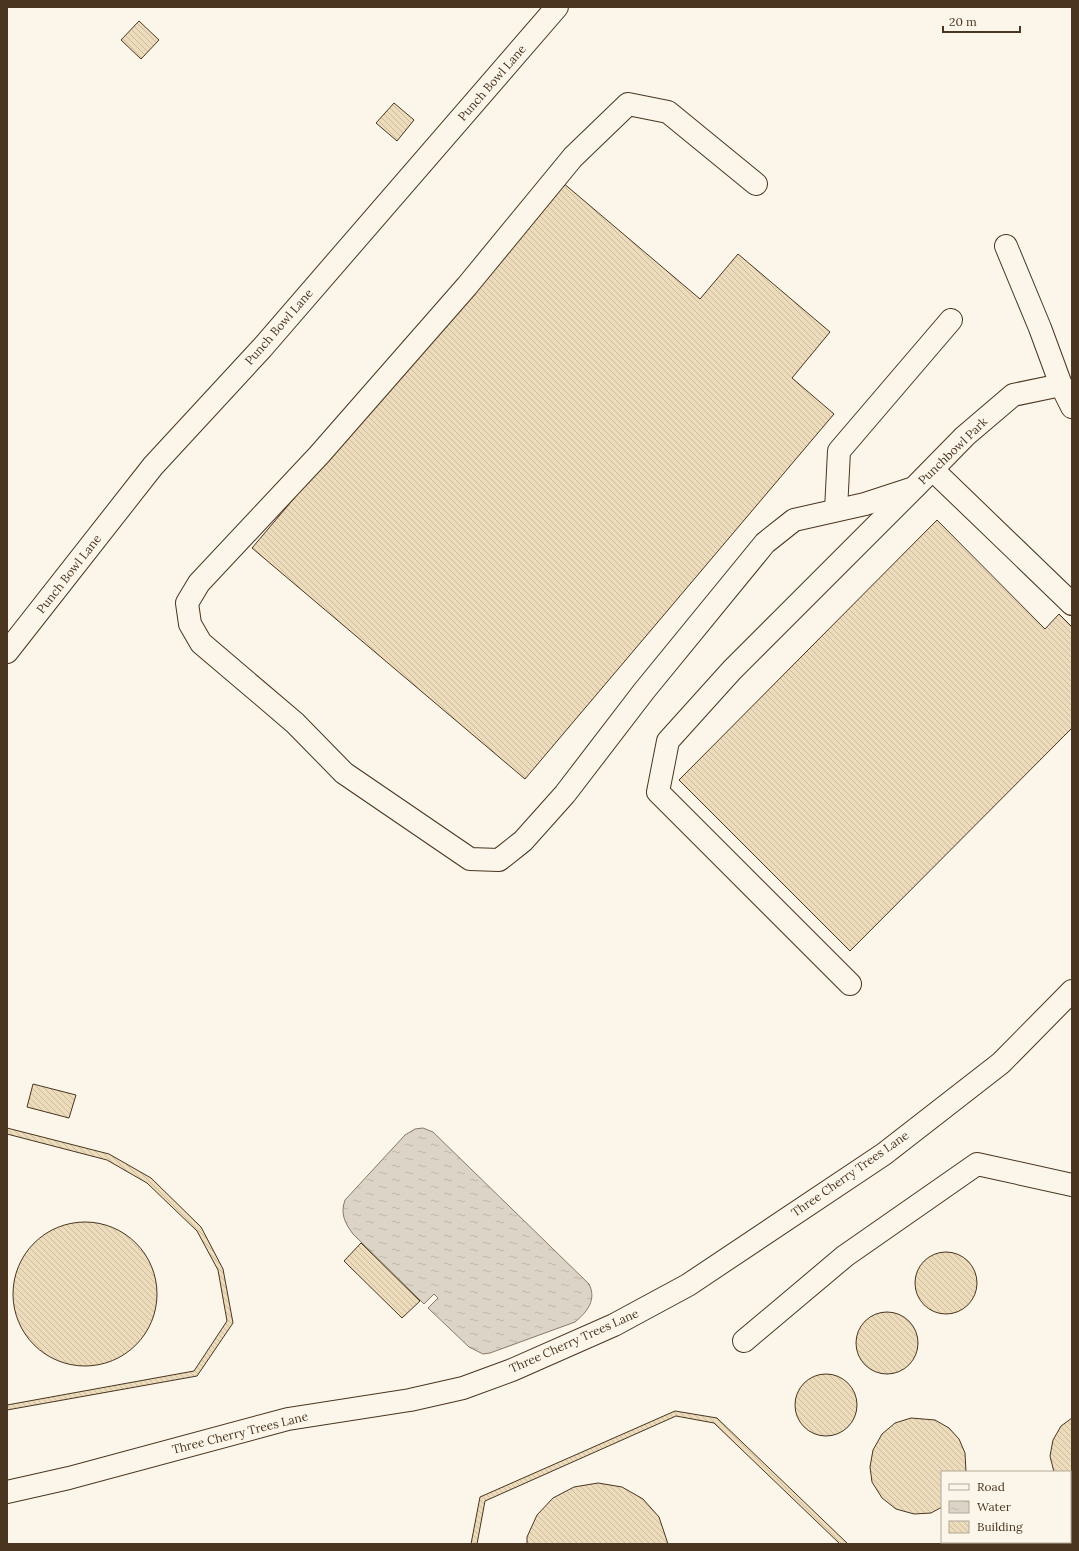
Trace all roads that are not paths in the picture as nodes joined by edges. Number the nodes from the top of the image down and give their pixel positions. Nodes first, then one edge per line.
1 (557, 7) edge
2 (756, 184) dead end
3 (1006, 246) dead end
4 (951, 320) dead end
5 (1061, 385) junction
6 (1072, 407) edge
7 (933, 470) junction
8 (914, 488) junction
9 (836, 510) junction
10 (1072, 604) edge
11 (7, 652) edge
12 (850, 984) dead end
13 (1072, 991) edge
14 (1072, 1185) edge
15 (744, 1341) dead end
16 (7, 1492) edge

1 - 11 street, Punch Bowl Lane
2 - 9 street, Punchbowl Park
3 - 5 street
4 - 9 street
5 - 6 street
5 - 7 street, Punchbowl Park
7 - 8 street, Punchbowl Park
7 - 10 street
8 - 9 street, Punchbowl Park
8 - 12 street
13 - 16 street, Three Cherry Trees Lane
14 - 15 street

